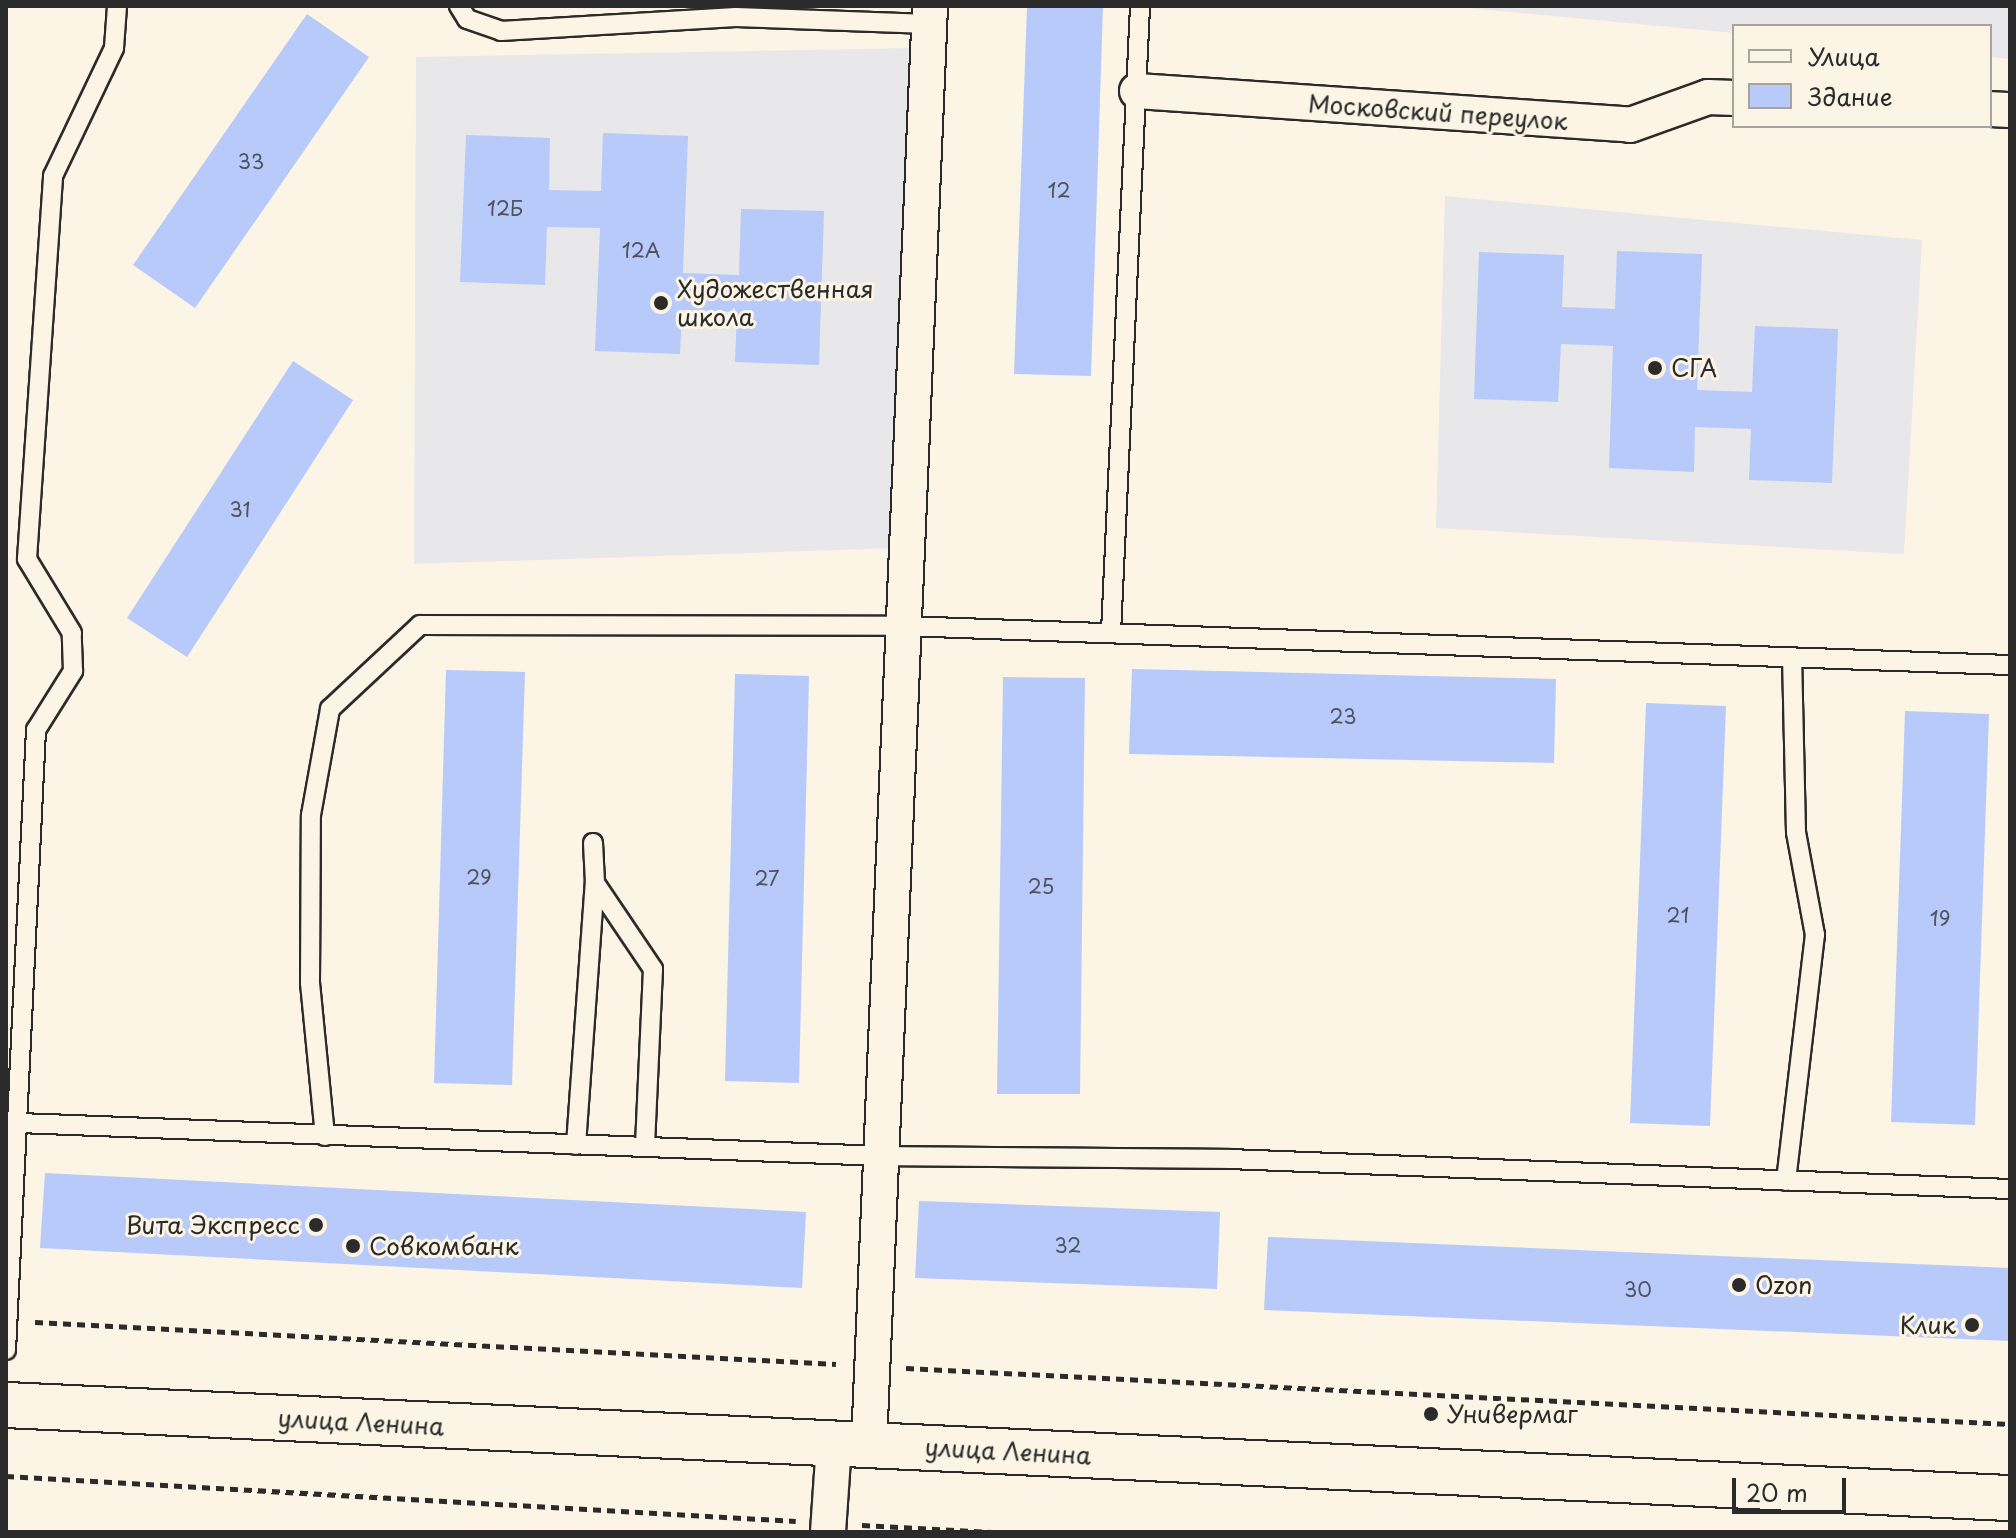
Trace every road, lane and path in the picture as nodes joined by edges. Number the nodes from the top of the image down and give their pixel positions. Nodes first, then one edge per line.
1 (117, 6) edge
2 (459, 6) edge
3 (1140, 6) edge
4 (930, 15) edge
5 (1137, 91) junction
6 (1732, 98) edge
7 (903, 626) junction
8 (1111, 633) junction
9 (1792, 658) junction
10 (2010, 665) edge
11 (593, 843) dead end
12 (595, 883) junction
13 (19, 1123) junction
14 (325, 1136) junction
15 (576, 1145) junction
16 (645, 1147) junction
17 (881, 1156) junction
18 (1786, 1181) junction
19 (2010, 1189) edge
20 (9, 1272) edge
21 (9, 1320) junction
22 (6, 1350) edge
23 (872, 1366) junction
24 (6, 1405) edge
25 (2010, 1424) edge
26 (852, 1444) junction
27 (6, 1476) edge
28 (2010, 1498) edge
29 (828, 1528) edge
30 (992, 1532) edge

1 - 13 lane
2 - 4 lane
3 - 5 lane
4 - 7 street
5 - 6 street, Московский переулок
5 - 8 lane
7 - 8 lane
7 - 14 lane
7 - 17 street
8 - 9 lane
9 - 10 lane
9 - 18 lane
11 - 12 lane
12 - 15 lane
12 - 16 lane
13 - 14 lane
13 - 20 lane
14 - 15 lane
15 - 16 lane
16 - 17 lane
17 - 18 lane
17 - 23 street
18 - 19 lane
20 - 21 lane
21 - 22 lane
21 - 23 path
23 - 25 path
23 - 26 street
24 - 26 main road, улица Ленина
26 - 28 main road, улица Ленина
26 - 29 street
27 - 29 path
29 - 30 path

